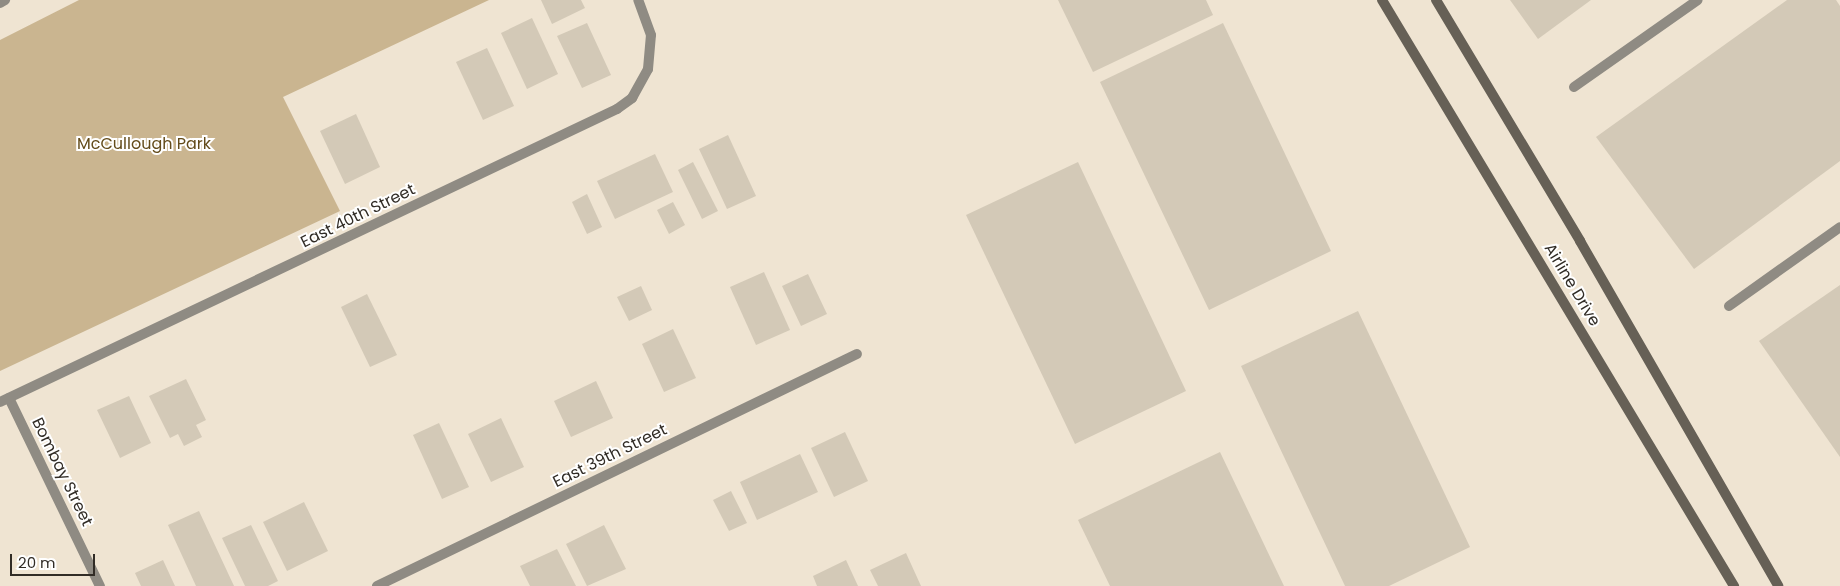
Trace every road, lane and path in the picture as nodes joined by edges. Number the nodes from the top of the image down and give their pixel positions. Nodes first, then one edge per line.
1 (5, 0) edge
2 (638, 0) edge
3 (1382, 0) edge
4 (1436, 0) edge
5 (1698, 0) edge
6 (0, 3) edge
7 (1574, 87) dead end
8 (1840, 227) edge
9 (1729, 306) dead end
10 (857, 354) dead end
11 (5, 400) edge
12 (100, 586) edge
13 (377, 586) edge
14 (1734, 586) edge
15 (1778, 586) edge

1 - 6 street
2 - 11 street, East 40th Street
3 - 14 main road, Airline Drive
4 - 15 main road, Airline Drive
5 - 7 street
8 - 9 street
10 - 13 street, East 39th Street
11 - 12 street, Bombay Street

